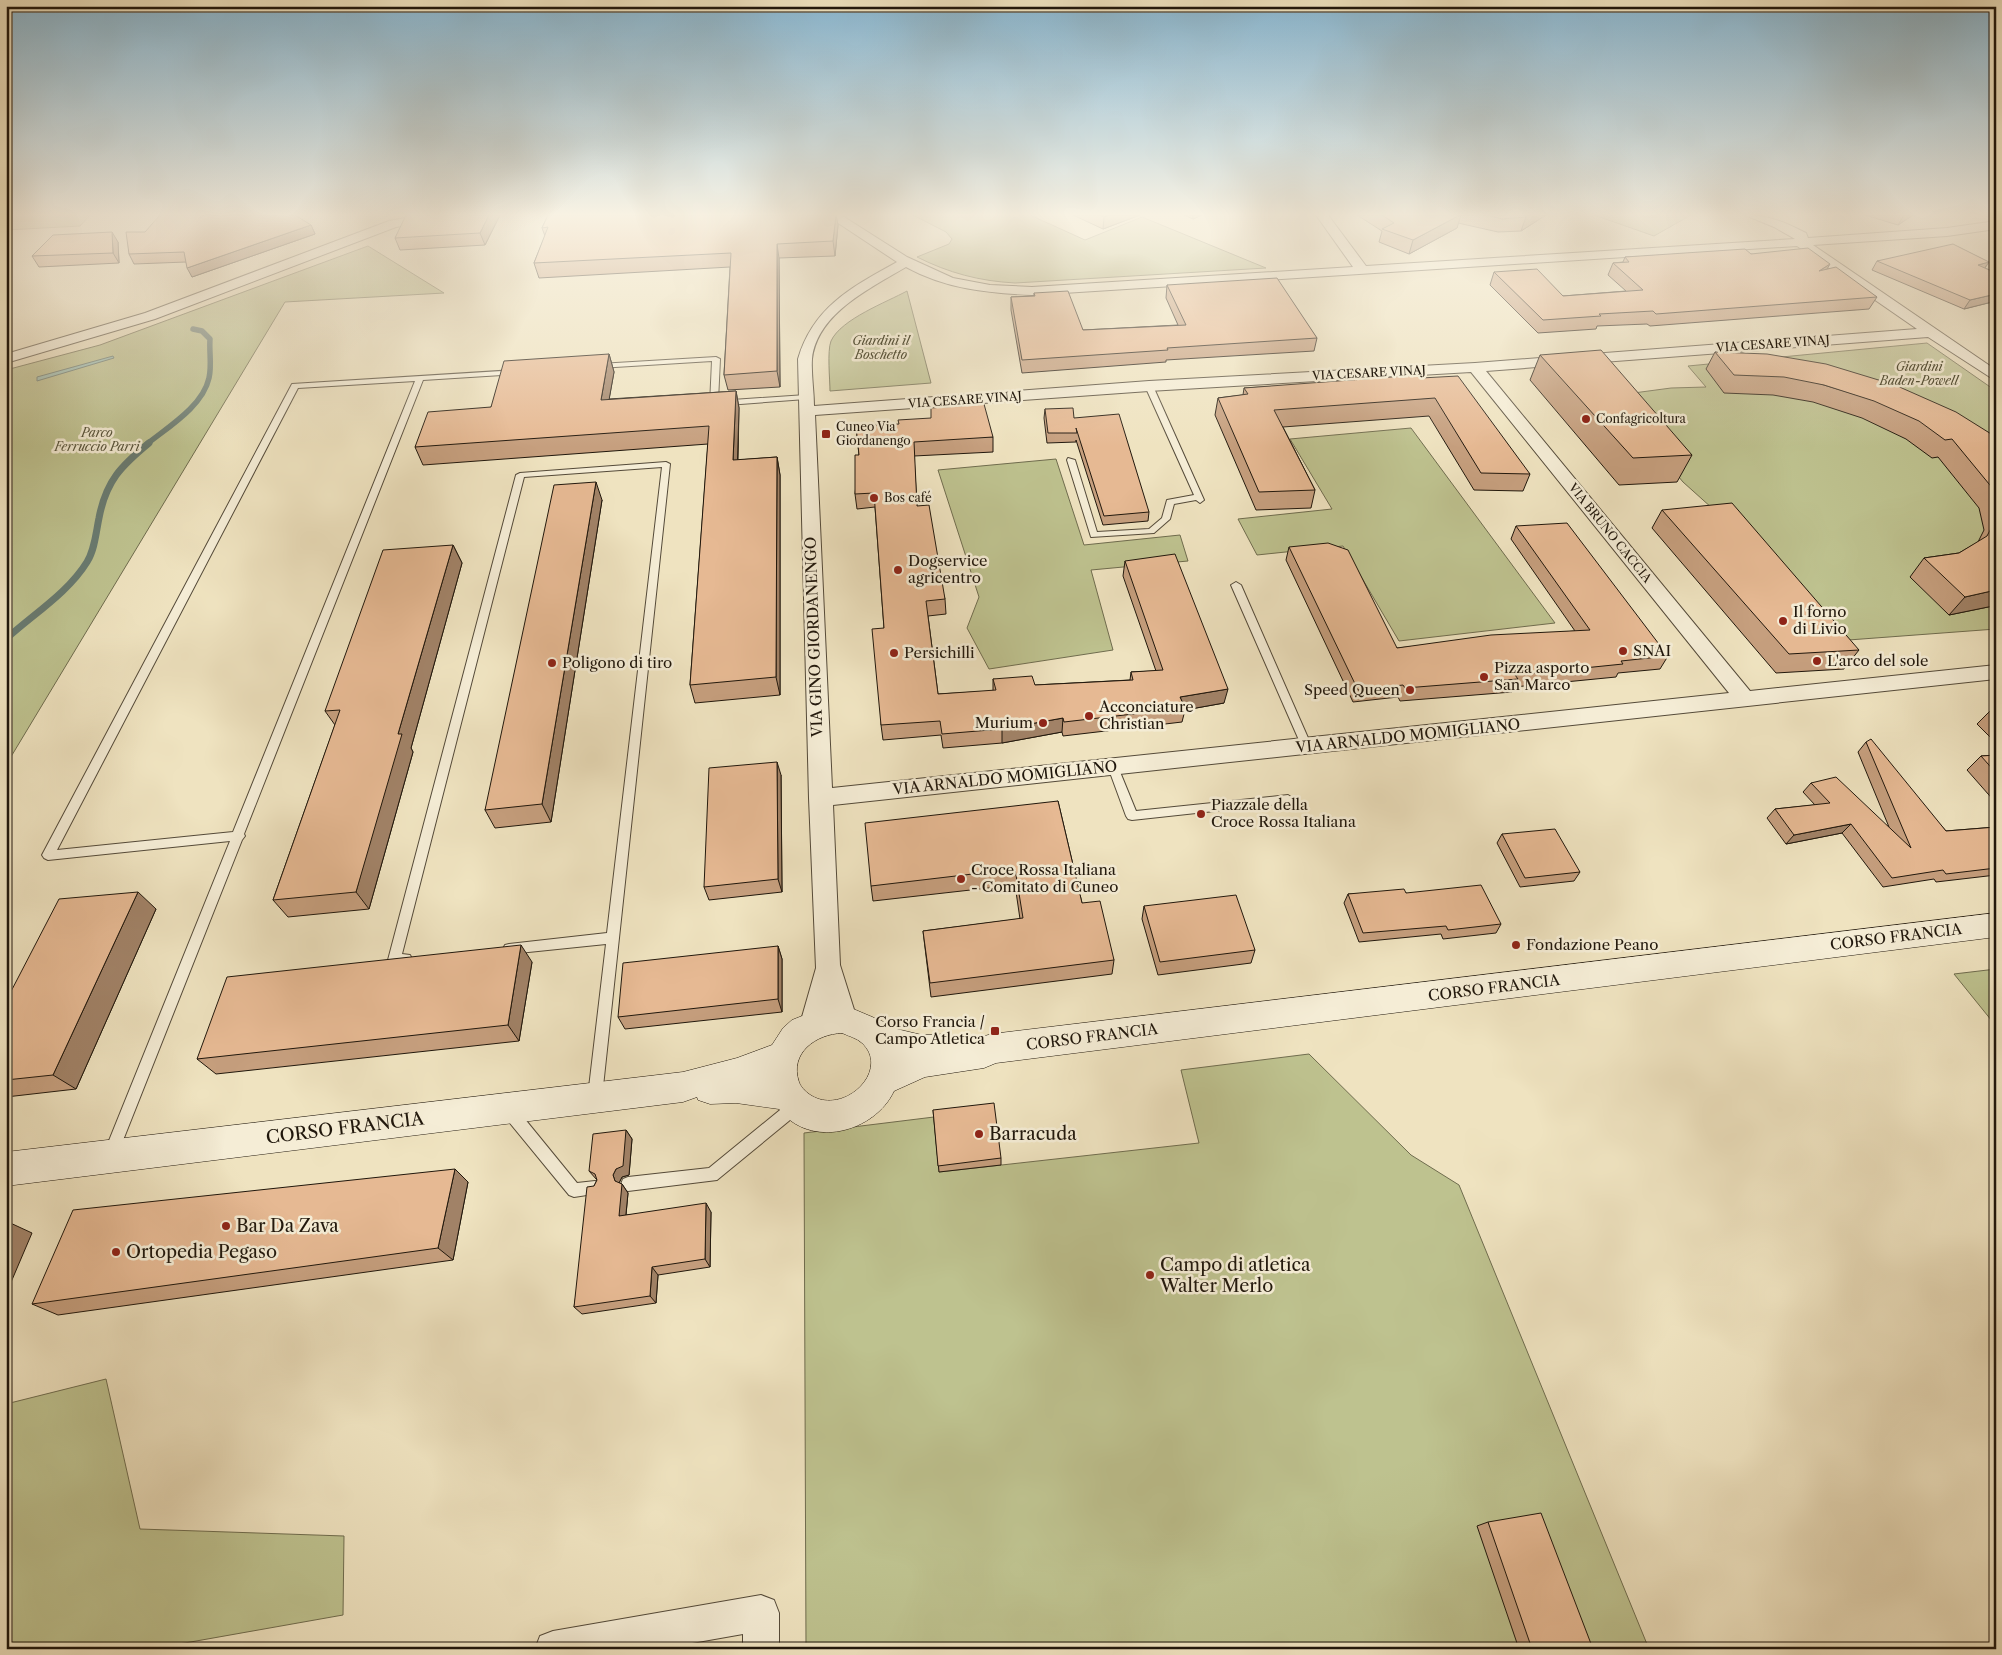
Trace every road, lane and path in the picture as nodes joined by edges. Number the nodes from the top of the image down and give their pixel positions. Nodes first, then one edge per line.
1 (210, 292) edge
2 (858, 292) edge
3 (878, 292) edge
4 (1874, 292) edge
5 (828, 315) junction
6 (1932, 332) junction
7 (6, 359) edge
8 (588, 367) edge
9 (1475, 367) junction
10 (529, 371) edge
11 (1996, 377) edge
12 (420, 378) junction
13 (1149, 386) junction
14 (806, 404) junction
15 (1070, 460) dead end
16 (1236, 585) dead end
17 (1996, 672) edge
18 (1745, 700) junction
19 (1306, 747) junction
20 (1113, 767) junction
21 (820, 798) junction
22 (1288, 799) dead end
23 (239, 836) junction
24 (1996, 925) edge
25 (612, 938) junction
26 (493, 950) edge
27 (414, 958) edge
28 (828, 965) junction
29 (844, 1019) junction
30 (813, 1024) junction
31 (881, 1040) junction
32 (992, 1048) junction
33 (783, 1056) junction
34 (885, 1079) junction
35 (683, 1087) junction
36 (595, 1097) junction
37 (792, 1101) junction
38 (507, 1108) junction
39 (109, 1157) junction
40 (6, 1169) edge
41 (628, 1184) dead end
42 (595, 1188) edge
43 (553, 1649) edge
44 (761, 1649) edge

1 - 7 street
2 - 5 street, VIA GINO GIORDANENGO
3 - 5 street, VIA GINO GIORDANENGO
4 - 6 street
5 - 14 street, VIA GINO GIORDANENGO
6 - 9 street, VIA CESARE VINAJ
6 - 11 street
8 - 14 lane
9 - 13 street, VIA CESARE VINAJ
9 - 18 street, VIA BRUNO CACCIA
10 - 12 lane
12 - 23 lane
12 - 23 lane
13 - 14 street, VIA CESARE VINAJ
13 - 15 lane
14 - 21 street, VIA GINO GIORDANENGO
16 - 19 lane
17 - 18 street, VIA ARNALDO MOMIGLIANO
18 - 19 street, VIA ARNALDO MOMIGLIANO
19 - 20 street, VIA ARNALDO MOMIGLIANO
20 - 21 street, VIA ARNALDO MOMIGLIANO
20 - 22 lane
21 - 28 street, VIA GINO GIORDANENGO
23 - 39 lane
24 - 32 main road, CORSO FRANCIA
25 - 26 lane
25 - 27 lane
25 - 36 lane
28 - 29 street, VIA GINO GIORDANENGO
28 - 30 street, VIA GINO GIORDANENGO
29 - 30 main road
29 - 31 main road
30 - 33 main road
31 - 32 main road, CORSO FRANCIA
31 - 34 main road
32 - 34 main road, CORSO FRANCIA
33 - 35 main road, CORSO FRANCIA
33 - 37 main road
34 - 37 main road
35 - 36 main road, CORSO FRANCIA
35 - 37 main road, CORSO FRANCIA
36 - 38 main road, CORSO FRANCIA
37 - 41 lane
38 - 39 main road, CORSO FRANCIA
38 - 42 lane
39 - 40 main road, CORSO FRANCIA
43 - 44 street

